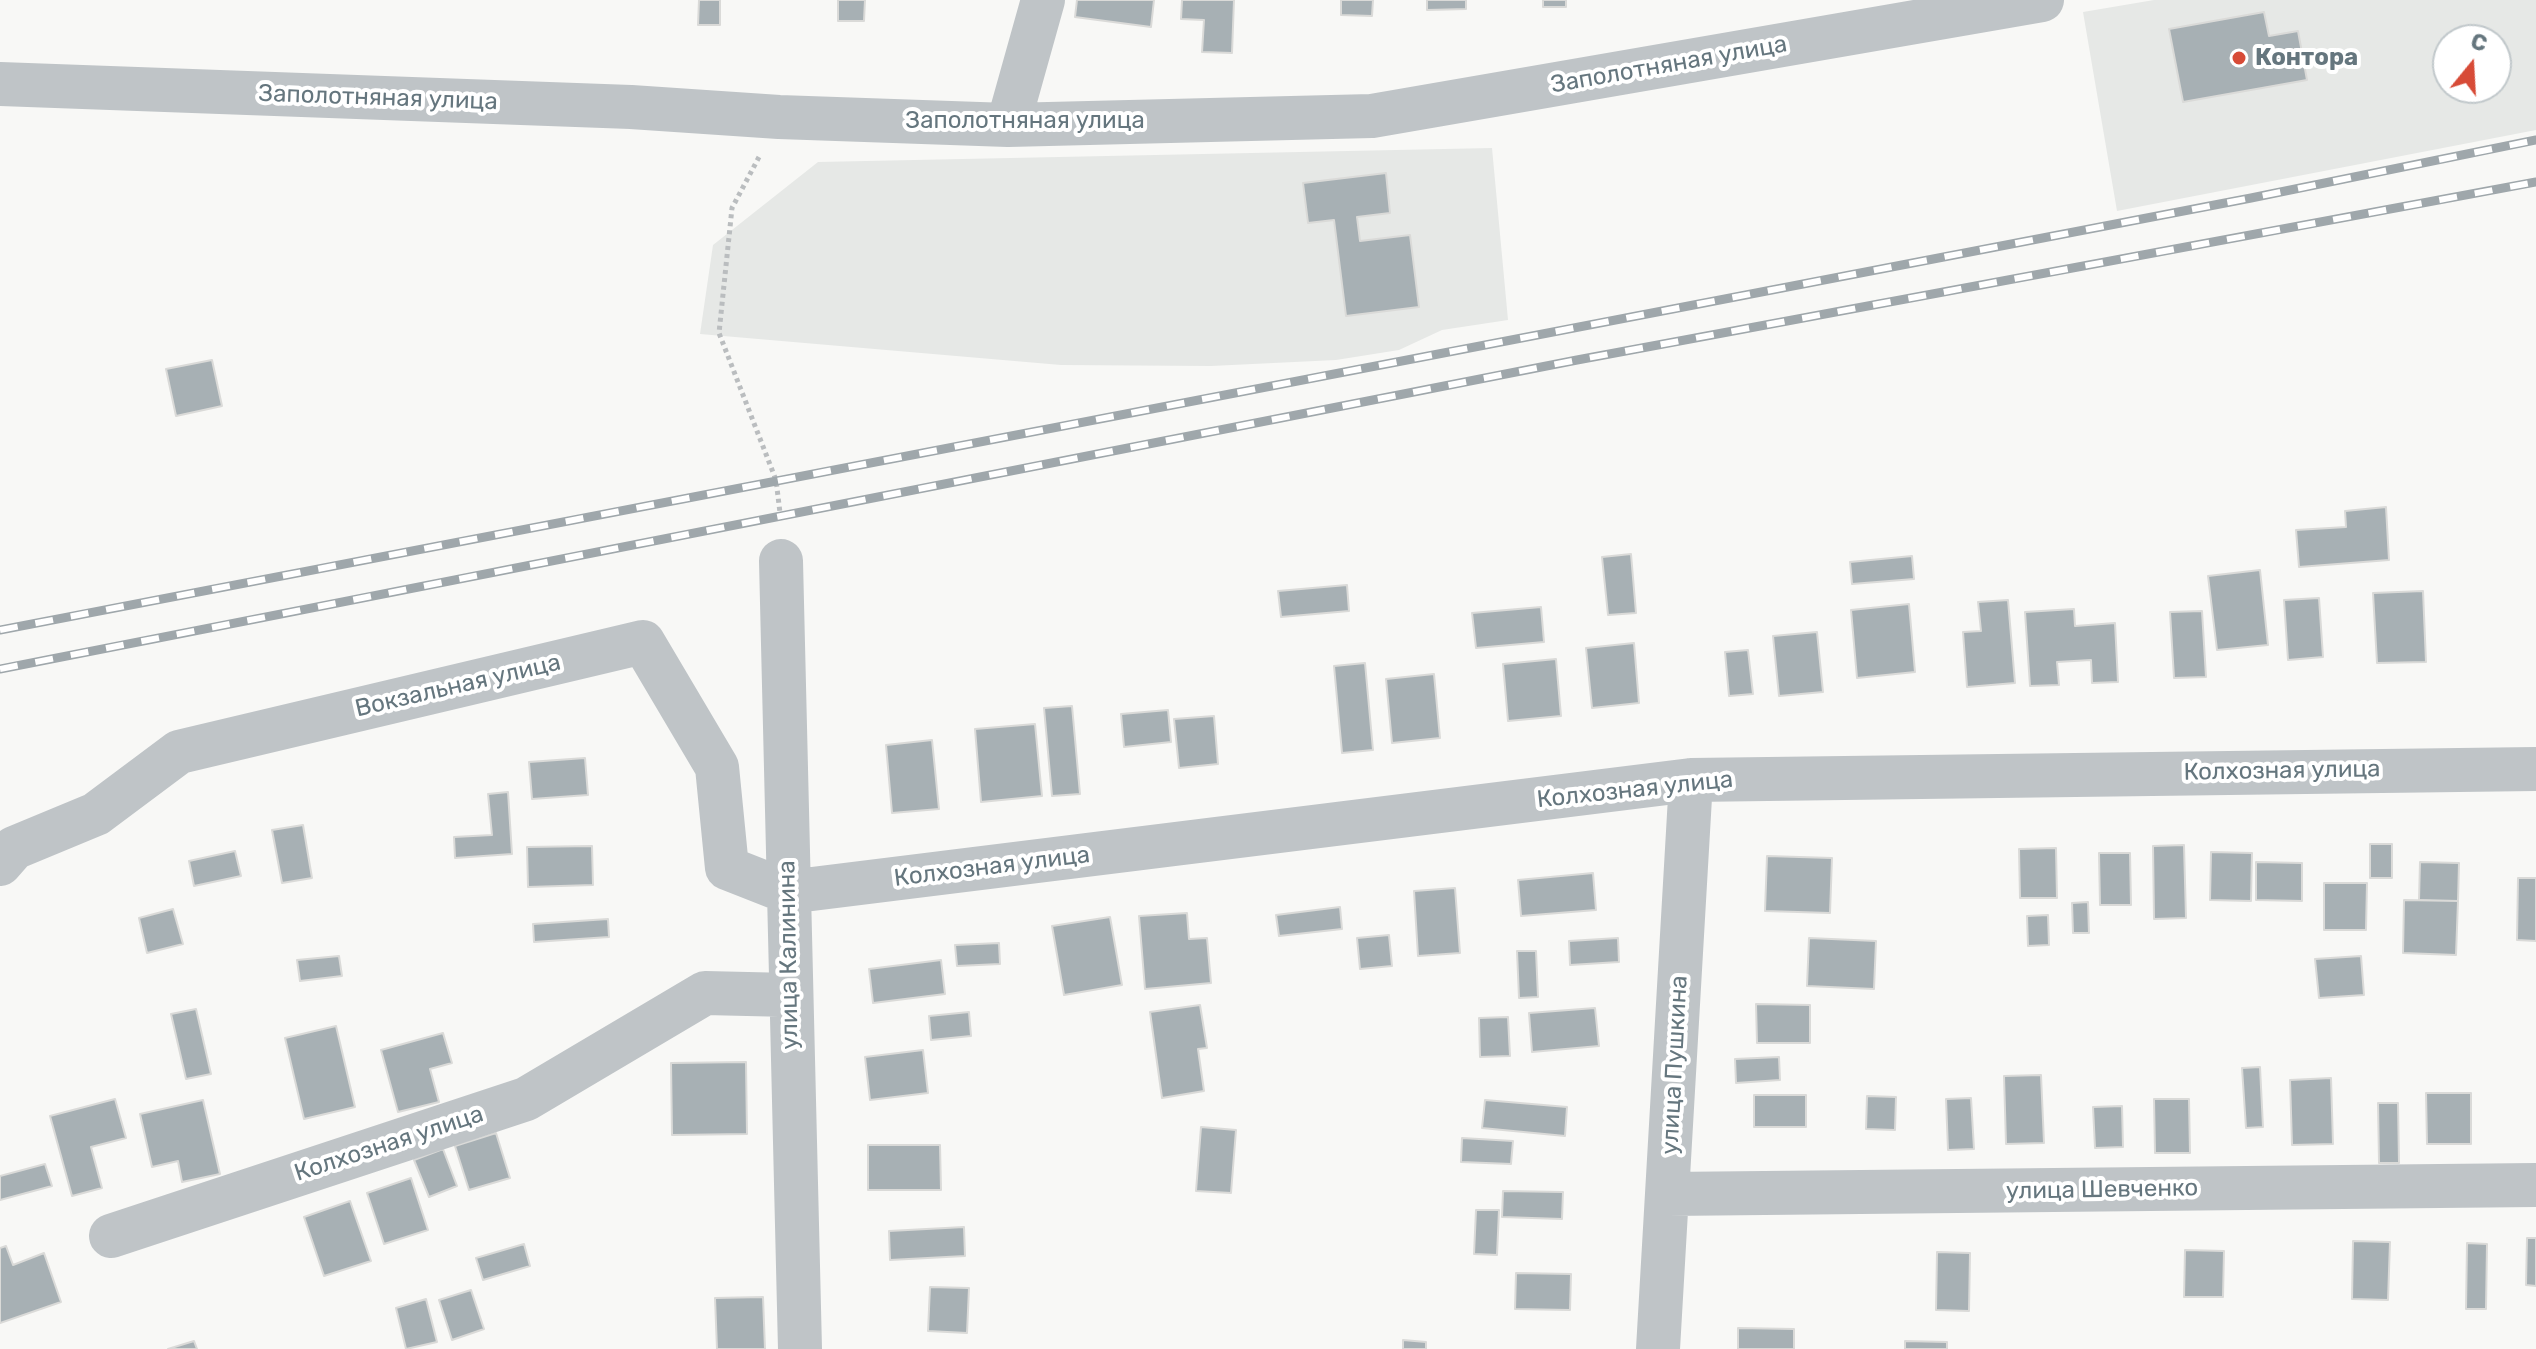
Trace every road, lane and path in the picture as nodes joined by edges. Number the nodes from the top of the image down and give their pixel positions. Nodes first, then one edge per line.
1 (1043, 0) edge
2 (2042, 0) edge
3 (0, 84) edge
4 (779, 117) junction
5 (1008, 125) junction
6 (781, 561) joint
7 (2536, 769) edge
8 (1691, 780) junction
9 (0, 864) edge
10 (788, 892) junction
11 (790, 995) junction
12 (2536, 1185) edge
13 (1668, 1194) junction
14 (111, 1236) dead end
15 (800, 1349) edge
16 (1658, 1349) edge

1 - 5 street
2 - 5 street, Заполотняная улица
3 - 4 street, Заполотняная улица
4 - 5 street, Заполотняная улица
4 - 6 path
6 - 10 street, улица Калинина
7 - 8 street, Колхозная улица
8 - 10 street, Колхозная улица
8 - 13 street, улица Пушкина
9 - 10 street, Вокзальная улица
10 - 11 street, улица Калинина
11 - 14 street, Колхозная улица
11 - 15 street, улица Калинина
12 - 13 street, улица Шевченко
13 - 16 street, улица Пушкина

